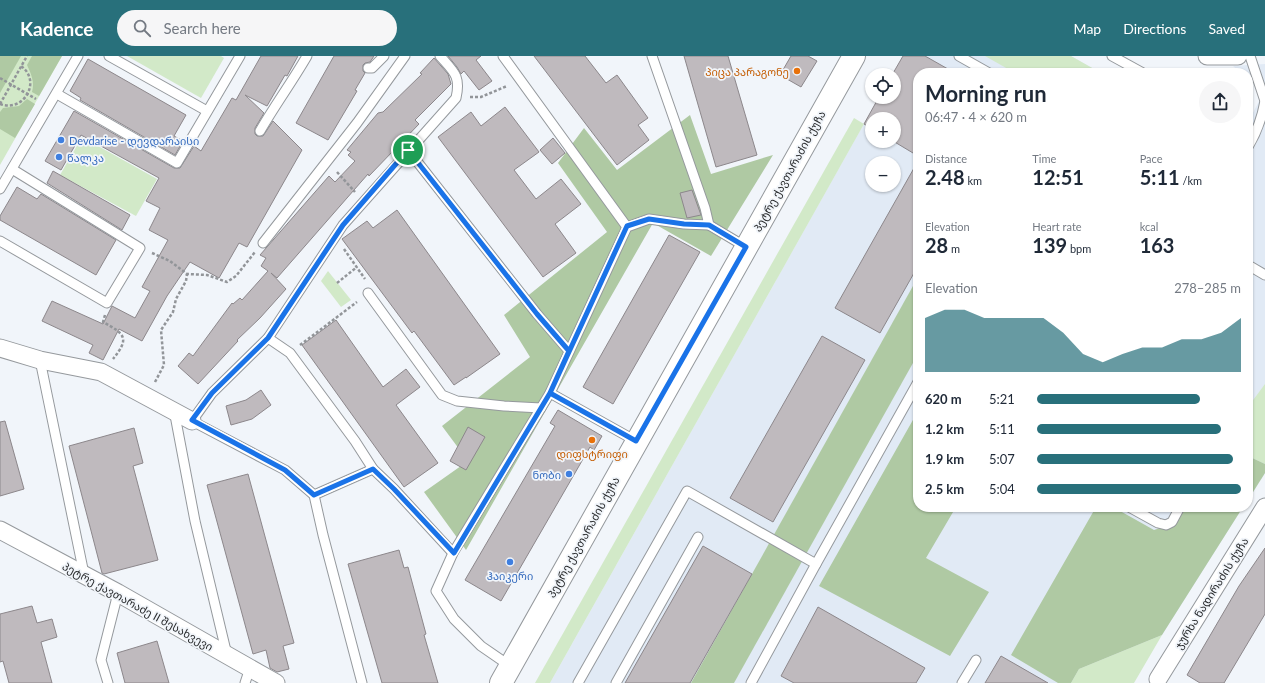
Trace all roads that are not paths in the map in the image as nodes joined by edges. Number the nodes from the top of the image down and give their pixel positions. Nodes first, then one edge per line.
1 (78, 56) edge
2 (110, 56) edge
3 (240, 56) edge
4 (307, 56) edge
5 (384, 56) edge
6 (405, 56) edge
7 (440, 56) edge
8 (503, 56) edge
9 (652, 56) edge
10 (854, 56) edge
11 (959, 56) edge
12 (1112, 56) edge
13 (1207, 56) edge
14 (1238, 56) edge
15 (1250, 56) edge
16 (368, 68) dead end
17 (980, 68) edge
18 (1134, 68) edge
19 (57, 94) junction
20 (1265, 101) edge
21 (207, 111) junction
22 (260, 131) dead end
23 (1253, 138) edge
24 (408, 150) junction
25 (12, 170) junction
26 (0, 189) edge
27 (709, 225) junction
28 (627, 226) junction
29 (0, 241) edge
30 (263, 243) road end
31 (746, 247) junction
32 (1253, 268) edge
33 (1265, 275) edge
34 (368, 293) road end
35 (268, 338) junction
36 (0, 348) edge
37 (569, 351) junction
38 (40, 360) junction
39 (913, 391) edge
40 (550, 393) junction
41 (541, 408) junction
42 (174, 410) junction
43 (192, 420) junction
44 (636, 441) junction
45 (373, 469) junction
46 (314, 495) junction
47 (1265, 507) edge
48 (1138, 512) edge
49 (1177, 512) edge
50 (0, 530) edge
51 (698, 537) dead end
52 (454, 553) junction
53 (816, 564) junction
54 (84, 574) junction
55 (118, 593) junction
56 (227, 655) junction
57 (976, 660) dead end
58 (505, 674) edge
59 (248, 676) edge
60 (1158, 679) dead end
61 (108, 683) edge
62 (276, 683) edge
63 (362, 683) edge
64 (578, 683) edge
65 (616, 683) edge
66 (751, 683) edge
67 (962, 683) edge

1 - 19 lane
2 - 21 lane
3 - 21 lane
4 - 22 lane
5 - 16 lane
6 - 30 lane
7 - 24 lane
8 - 28 lane
9 - 27 lane
10 - 31 main road, პეტრე ქავთარაძის ქუჩა
11 - 17 lane
12 - 18 lane
13 - 14 street
15 - 20 lane
19 - 21 lane
19 - 25 lane
20 - 23 lane
24 - 35 lane
24 - 37 lane
25 - 26 lane
25 - 29 lane
27 - 28 lane
27 - 31 lane
28 - 37 lane
31 - 44 main road, პეტრე ქავთარაძის ქუჩა
32 - 33 lane
34 - 41 lane
35 - 43 lane
35 - 45 lane
36 - 38 street
37 - 40 lane
38 - 42 street
38 - 54 lane
39 - 53 lane
40 - 41 lane
40 - 44 lane
41 - 52 lane
42 - 43 street
42 - 56 lane
43 - 46 lane
44 - 58 main road, პეტრე ქავთარაძის ქუჩა
45 - 46 lane
45 - 52 lane
46 - 63 lane
47 - 60 street, ჯურხა ნადირაძის ქუჩა
48 - 49 lane
50 - 54 street, პეტრე ქავთარაძე II შესახვევი
51 - 65 lane
52 - 58 lane
53 - 64 lane
53 - 66 lane
54 - 55 street, პეტრე ქავთარაძე II შესახვევი
55 - 56 street, პეტრე ქავთარაძე II შესახვევი
55 - 61 lane
56 - 59 street, პეტრე ქავთარაძე II შესახვევი
57 - 67 lane
59 - 62 street, პეტრე ქავთარაძე II შესახვევი

